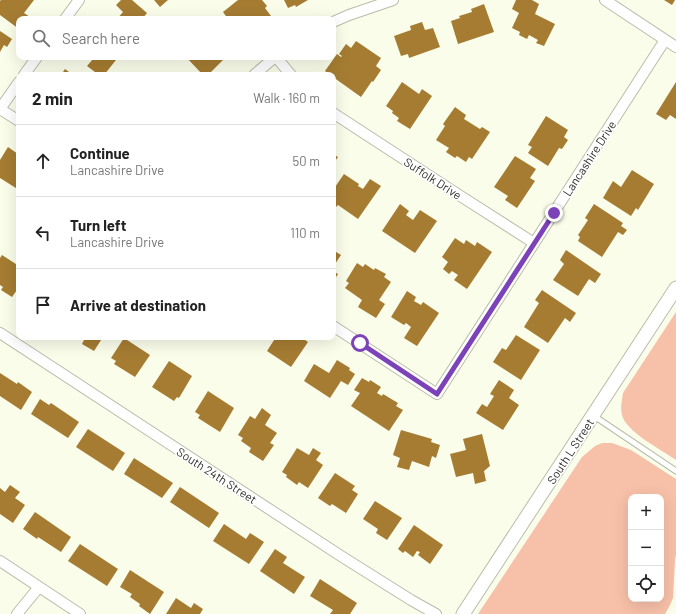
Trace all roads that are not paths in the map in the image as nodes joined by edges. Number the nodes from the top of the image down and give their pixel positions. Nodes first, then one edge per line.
1 (79, 0) edge
2 (393, 0) edge
3 (605, 0) edge
4 (67, 16) edge
5 (336, 21) edge
6 (665, 40) junction
7 (676, 47) edge
8 (35, 60) edge
9 (272, 60) edge
10 (278, 60) edge
11 (26, 72) edge
12 (258, 72) edge
13 (288, 72) edge
14 (16, 86) edge
15 (0, 109) edge
16 (336, 114) edge
17 (16, 119) edge
18 (534, 243) junction
19 (676, 288) edge
20 (336, 328) edge
21 (0, 333) edge
22 (593, 415) junction
23 (676, 471) edge
24 (0, 561) edge
25 (39, 587) junction
26 (17, 614) edge
27 (80, 614) edge
28 (436, 614) edge
29 (463, 614) edge

1 - 4 street
2 - 5 street
3 - 6 street
6 - 7 street
6 - 18 street, Lancashire Drive
8 - 11 street
9 - 12 street
10 - 13 street
14 - 15 street
15 - 17 street
16 - 18 street, Suffolk Drive
18 - 20 street, Lancashire Drive
19 - 22 street, South L Street
21 - 28 street, South 24th Street
22 - 23 lane
22 - 29 street, South L Street
24 - 25 street
25 - 26 street
25 - 27 street

